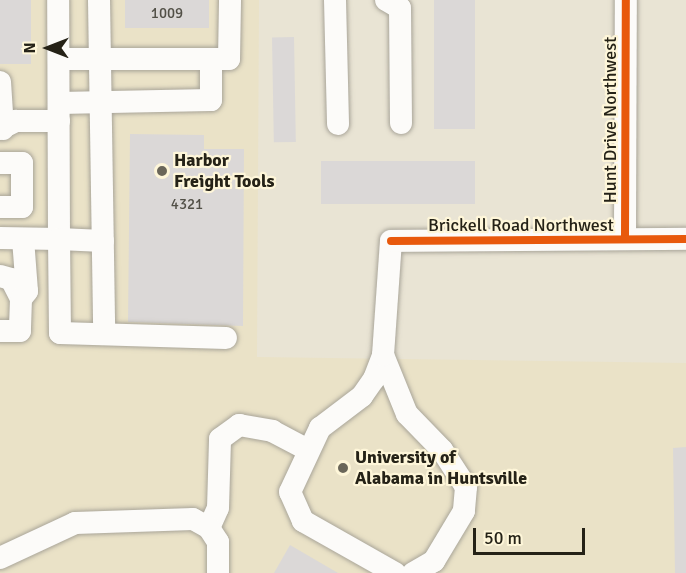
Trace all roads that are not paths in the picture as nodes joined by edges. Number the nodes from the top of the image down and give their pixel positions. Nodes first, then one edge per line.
1 (58, 0) edge
2 (99, 0) edge
3 (230, 0) edge
4 (335, 0) edge
5 (386, 0) edge
6 (626, 0) edge
7 (101, 58) junction
8 (59, 59) junction
9 (211, 59) junction
10 (0, 82) edge
11 (101, 100) junction
12 (59, 112) junction
13 (401, 123) dead end
14 (338, 124) dead end
15 (2, 129) edge
16 (0, 163) edge
17 (0, 207) edge
18 (0, 238) edge
19 (23, 239) junction
20 (59, 239) junction
21 (686, 239) edge
22 (626, 240) junction
23 (103, 241) junction
24 (14, 280) edge
25 (0, 331) edge
26 (104, 334) junction
27 (226, 338) dead end
28 (383, 354) junction
29 (308, 450) junction
30 (209, 528) junction
31 (0, 558) edge
32 (218, 573) edge
33 (395, 573) edge
34 (413, 573) edge

1 - 8 street
2 - 7 street
3 - 9 street
4 - 14 street
5 - 13 street
6 - 22 street, Hunt Drive Northwest
7 - 8 street
7 - 9 street
7 - 11 street
8 - 12 street
9 - 11 street
10 - 15 street
11 - 12 street
11 - 23 street
12 - 15 street
12 - 20 street
16 - 17 street
18 - 19 street
19 - 20 street
19 - 24 street
20 - 23 street
20 - 26 street
21 - 22 street, Brickell Road Northwest
22 - 28 street, Brickell Road Northwest
23 - 26 street
24 - 25 street
26 - 27 street
28 - 29 street
28 - 34 street
29 - 30 street
29 - 33 street
30 - 31 street
30 - 32 street

